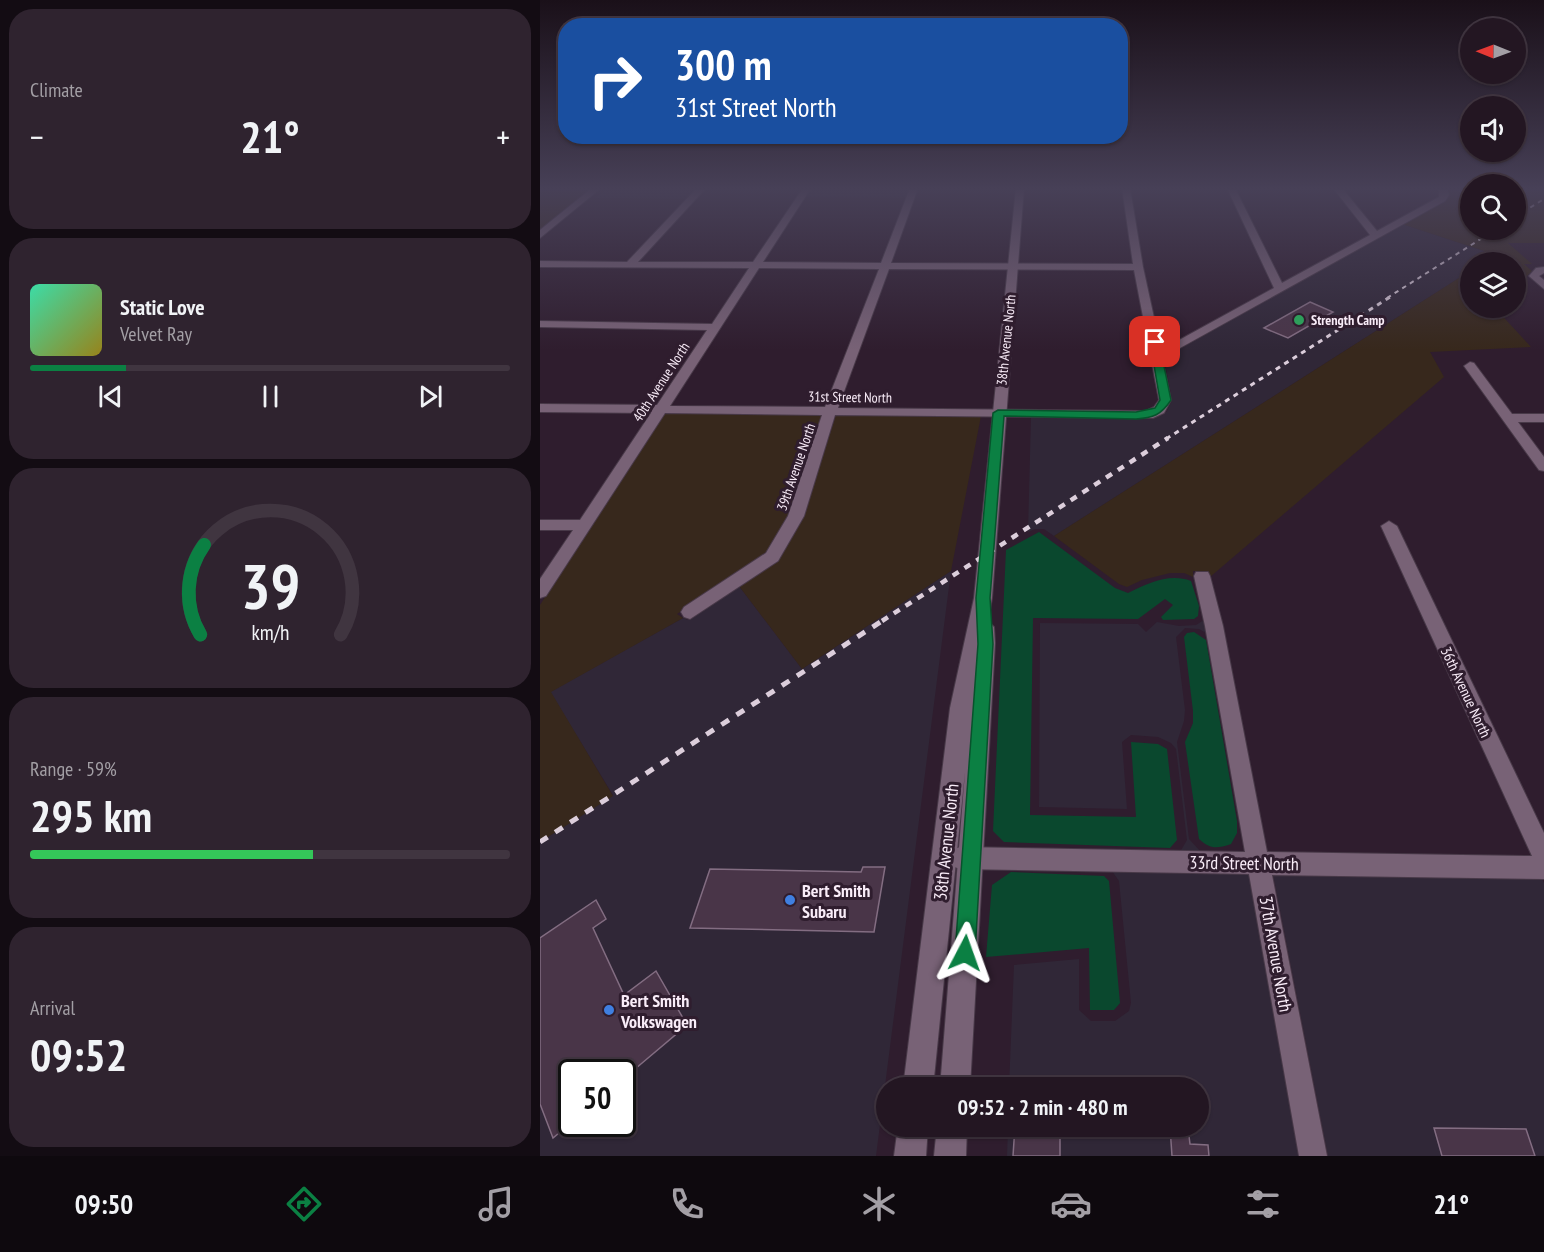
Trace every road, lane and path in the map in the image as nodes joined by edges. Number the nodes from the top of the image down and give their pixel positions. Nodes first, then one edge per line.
1 (651, 242) edge
2 (771, 242) edge
3 (894, 242) edge
4 (1015, 242) edge
5 (1134, 242) edge
6 (1257, 242) edge
7 (1365, 242) edge
8 (540, 264) edge
9 (629, 265) junction
10 (755, 266) junction
11 (885, 266) junction
12 (1013, 267) junction
13 (1138, 267) junction
14 (1544, 270) edge
15 (1544, 286) edge
16 (1279, 288) junction
17 (540, 324) edge
18 (715, 327) junction
19 (1158, 356) junction
20 (1470, 366) dead end
21 (540, 408) edge
22 (661, 408) junction
23 (830, 412) junction
24 (998, 413) junction
25 (1507, 418) junction
26 (1544, 418) edge
27 (1544, 467) edge
28 (540, 525) edge
29 (585, 525) junction
30 (1389, 526) dead end
31 (1202, 576) dead end
32 (540, 592) edge
33 (983, 598) junction
34 (690, 612) dead end
35 (944, 858) junction
36 (972, 858) junction
37 (1544, 858) edge
38 (1260, 863) junction
39 (1544, 868) edge
40 (919, 1077) edge
41 (956, 1077) edge
42 (912, 1137) edge
43 (951, 1137) edge
44 (910, 1156) edge
45 (950, 1156) edge
46 (1313, 1156) edge

1 - 9 street
2 - 10 street, 40th Avenue North
3 - 11 street, 39th Avenue North
4 - 12 main road, 38th Avenue North
5 - 13 street
6 - 16 street
7 - 16 street
8 - 9 street
9 - 10 street
10 - 11 street
10 - 18 street, 40th Avenue North
11 - 12 street
11 - 23 street, 39th Avenue North
12 - 13 street
12 - 24 main road, 38th Avenue North
13 - 19 street
14 - 15 street
16 - 19 street
17 - 18 street
18 - 22 street, 40th Avenue North
19 - 24 street, 31st Street North
20 - 25 street
21 - 22 street, 31st Street North
22 - 23 street, 31st Street North
22 - 29 street, 40th Avenue North
23 - 24 street, 31st Street North
23 - 34 street, 39th Avenue North
24 - 33 main road, 38th Avenue North
25 - 26 street
25 - 27 street
28 - 29 street
29 - 32 street, 40th Avenue North
30 - 37 street, 36th Avenue North
31 - 38 street, 37th Avenue North
33 - 35 main road, 38th Avenue North
33 - 36 main road, 38th Avenue North
35 - 36 street, 33rd Street North
35 - 40 main road, 38th Avenue North
36 - 38 street, 33rd Street North
36 - 41 main road, 38th Avenue North
38 - 39 street, 33rd Street North
38 - 46 street, 37th Avenue North
42 - 44 main road
43 - 45 main road

